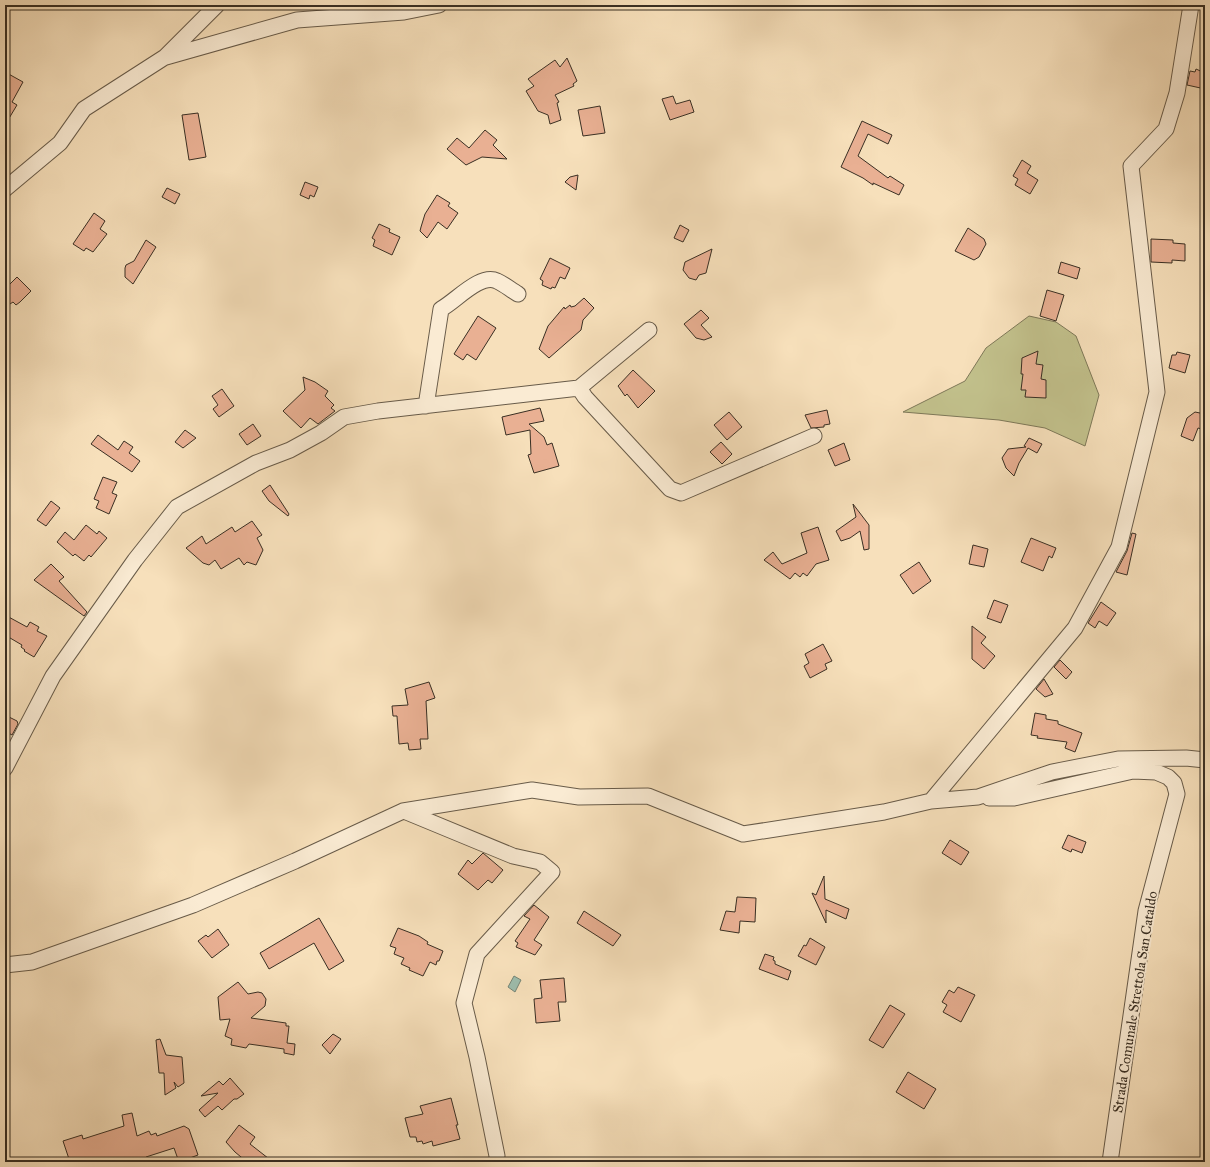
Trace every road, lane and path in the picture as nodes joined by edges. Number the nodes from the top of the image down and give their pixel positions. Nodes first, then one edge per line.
1 (217, 5) edge
2 (439, 5) edge
3 (1191, 5) edge
4 (165, 57) junction
5 (5, 189) edge
6 (518, 294) dead end
7 (649, 330) dead end
8 (579, 388) junction
9 (426, 406) junction
10 (814, 436) dead end
11 (1205, 760) edge
12 (5, 768) edge
13 (978, 797) junction
14 (931, 801) junction
15 (403, 811) junction
16 (5, 965) edge
17 (497, 1156) dead end
18 (1110, 1162) edge

1 - 4 street
2 - 4 street
3 - 14 street
4 - 5 street
6 - 9 street
7 - 8 street
8 - 9 street
8 - 10 street
9 - 12 street
11 - 13 street
13 - 14 street
13 - 18 street, Strada Comunale Strettola San Cataldo
14 - 15 street
15 - 16 street
15 - 17 street

